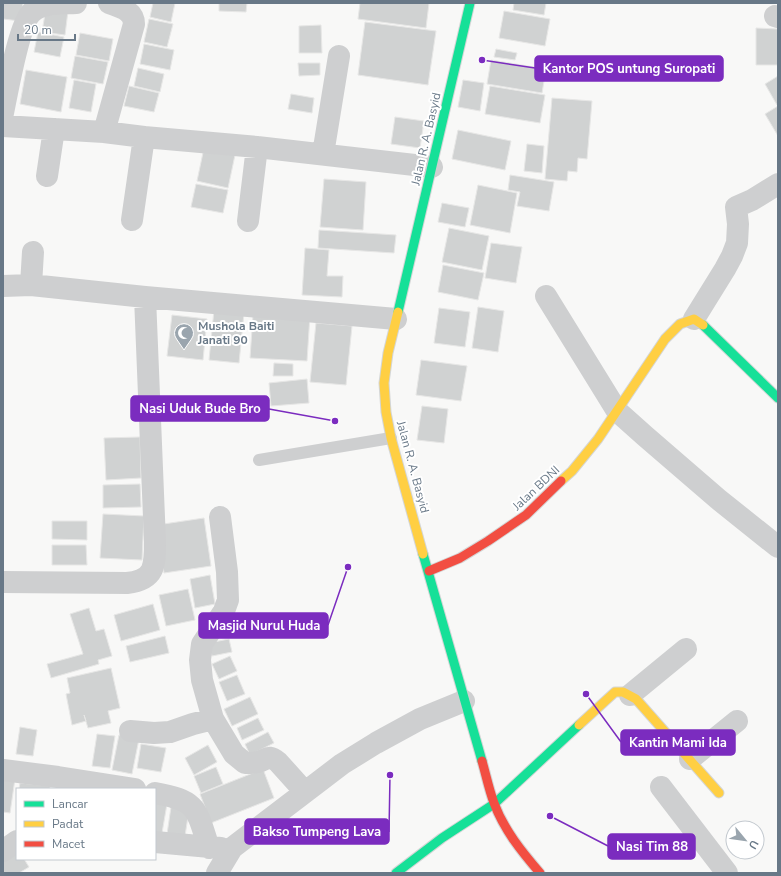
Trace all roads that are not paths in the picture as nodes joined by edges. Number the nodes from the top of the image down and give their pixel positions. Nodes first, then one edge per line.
1 (76, 3) edge
2 (109, 3) edge
3 (470, 3) edge
4 (339, 56) dead end
5 (3, 113) edge
6 (3, 126) edge
7 (54, 129) junction
8 (104, 132) junction
9 (144, 137) junction
10 (257, 147) junction
11 (323, 154) junction
12 (432, 167) junction
13 (47, 176) dead end
14 (778, 184) edge
15 (132, 220) dead end
16 (248, 220) dead end
17 (33, 252) dead end
18 (31, 285) junction
19 (3, 286) edge
20 (546, 296) dead end
21 (145, 297) junction
22 (396, 318) junction
23 (694, 319) junction
24 (778, 398) edge
25 (617, 411) junction
26 (391, 438) junction
27 (259, 460) dead end
28 (220, 517) dead end
29 (778, 547) edge
30 (429, 571) junction
31 (3, 582) edge
32 (686, 649) dead end
33 (630, 695) junction
34 (464, 701) junction
35 (213, 719) junction
36 (737, 721) dead end
37 (130, 731) dead end
38 (690, 759) junction
39 (3, 770) edge
40 (661, 787) dead end
41 (129, 788) edge
42 (305, 792) junction
43 (156, 793) edge
44 (719, 793) dead end
45 (494, 804) junction
46 (3, 830) edge
47 (16, 831) edge
48 (16, 842) edge
49 (156, 842) edge
50 (209, 848) junction
51 (232, 848) junction
52 (3, 851) edge
53 (217, 873) edge
54 (396, 873) edge
55 (540, 873) edge
56 (727, 873) edge

1 - 5 street
2 - 8 street
3 - 12 street, Jalan R. A. Basyid
4 - 11 street
6 - 7 street
7 - 8 street
7 - 13 street
8 - 9 street
9 - 10 street
9 - 15 street
10 - 11 street
10 - 16 street
11 - 12 street
12 - 22 street, Jalan R. A. Basyid
14 - 23 street
17 - 18 street
18 - 19 street
18 - 21 street
20 - 25 street
21 - 22 street
21 - 31 street
22 - 26 street, Jalan R. A. Basyid
23 - 24 street
23 - 25 street, Jalan BDNI
25 - 29 street
25 - 30 street, Jalan BDNI
26 - 27 lane
26 - 30 street, Jalan R. A. Basyid
28 - 35 street
30 - 34 street, Jalan R. A. Basyid
32 - 33 street
33 - 38 street
33 - 45 street
34 - 42 street
34 - 45 street, Jalan R. A. Basyid
35 - 37 street
35 - 42 street
36 - 38 street
38 - 44 street
39 - 41 street
40 - 56 street
42 - 51 street
43 - 50 street
45 - 54 street
45 - 55 street, Jalan R. A. Basyid
46 - 47 street
48 - 52 street
49 - 50 street
50 - 51 street
51 - 53 street

